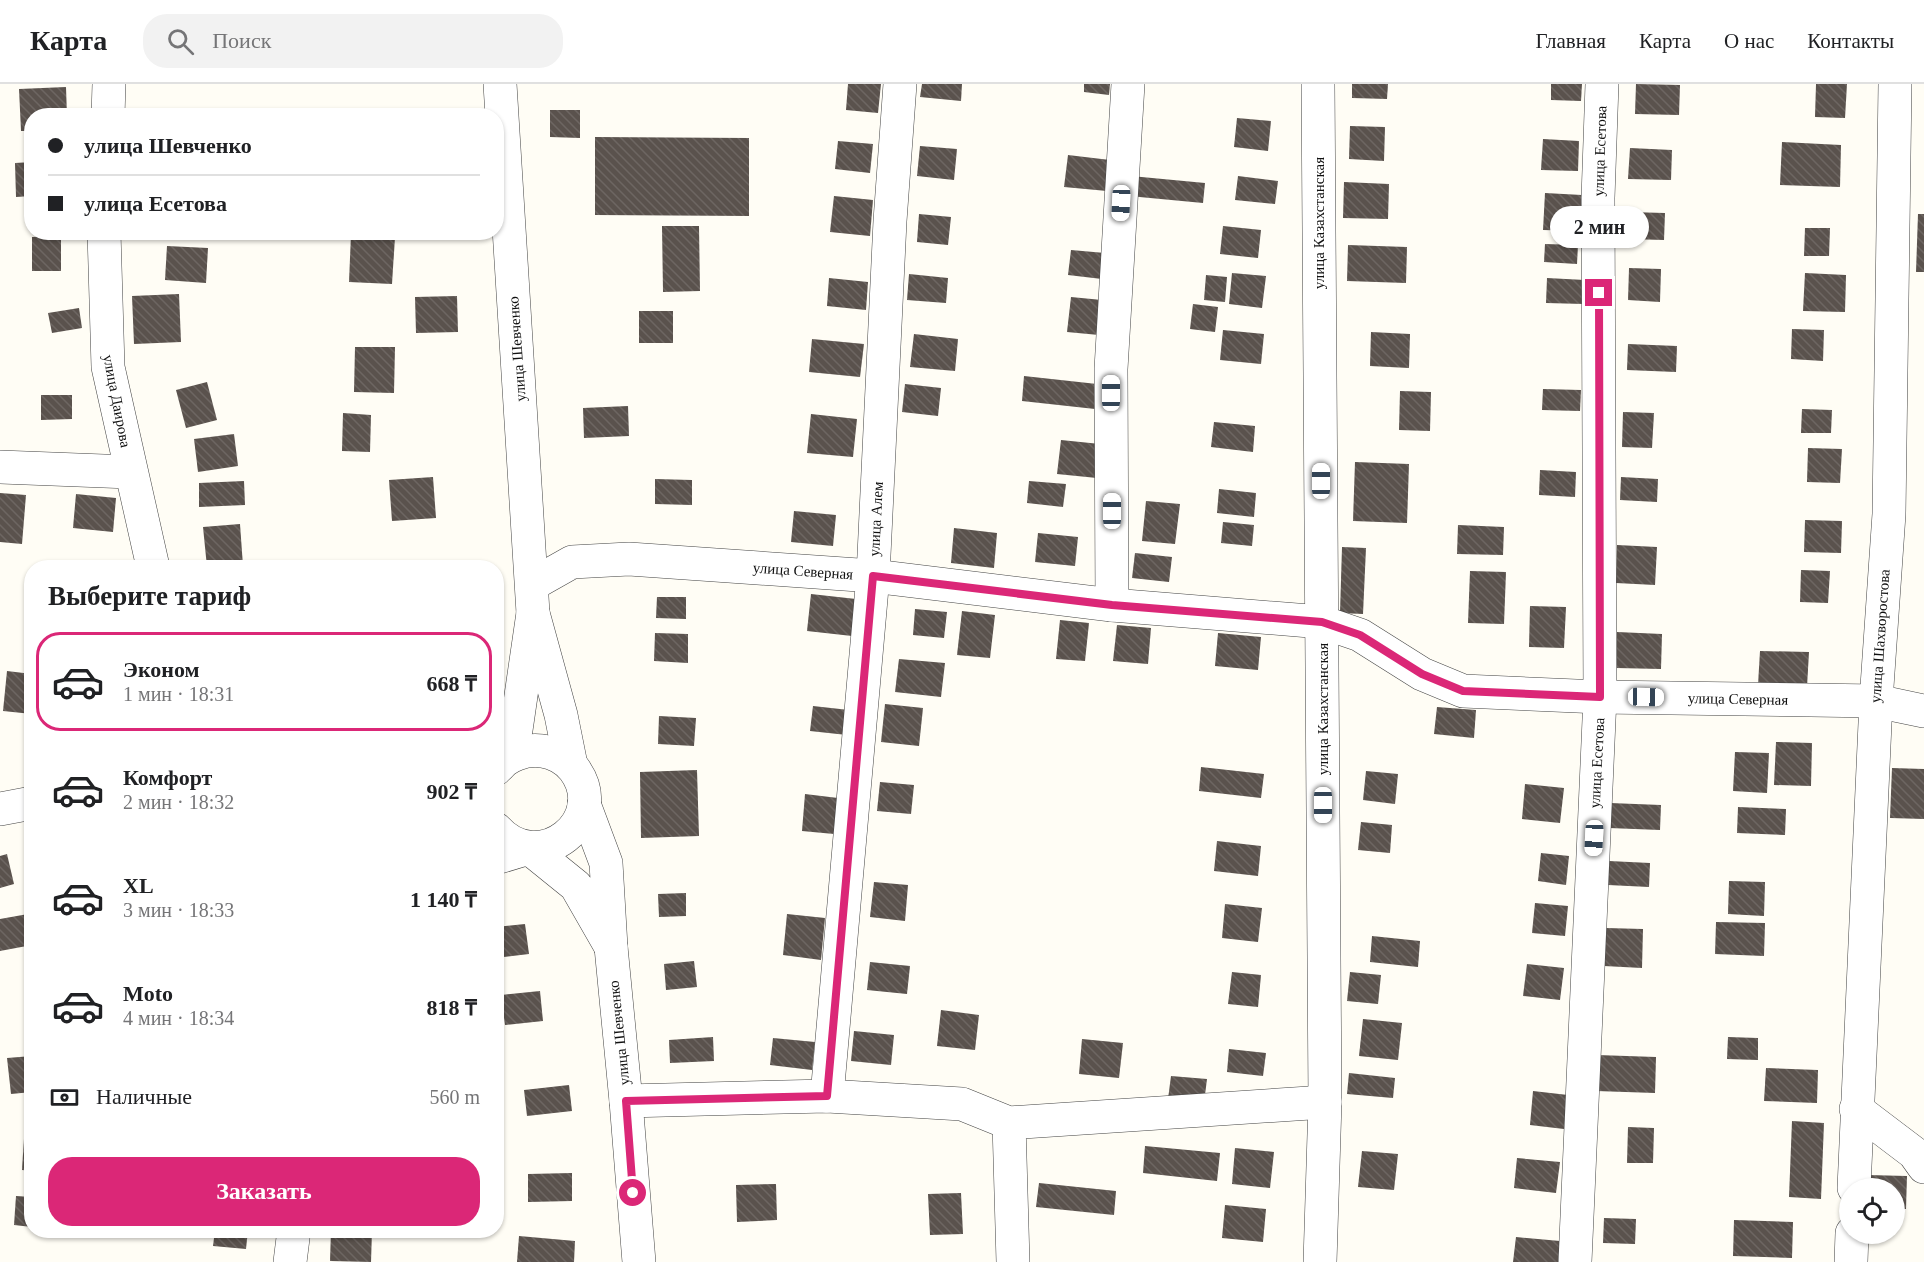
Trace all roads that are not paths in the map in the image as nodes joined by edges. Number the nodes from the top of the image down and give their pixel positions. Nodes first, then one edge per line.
1 (109, 84) edge
2 (500, 84) edge
3 (900, 84) edge
4 (1128, 84) edge
5 (1318, 84) edge
6 (1602, 84) edge
7 (1895, 84) edge
8 (108, 108) edge
9 (502, 108) edge
10 (504, 146) edge
11 (104, 240) edge
12 (0, 467) edge
13 (130, 472) junction
14 (151, 560) edge
15 (873, 576) junction
16 (533, 599) junction
17 (1112, 605) junction
18 (1322, 622) junction
19 (1600, 697) junction
20 (1876, 700) junction
21 (1924, 711) edge
22 (504, 755) edge
23 (504, 762) edge
24 (571, 765) junction
25 (24, 804) edge
26 (584, 804) junction
27 (0, 809) edge
28 (504, 837) edge
29 (529, 848) junction
30 (504, 856) edge
31 (611, 947) junction
32 (827, 1096) junction
33 (626, 1101) junction
34 (1324, 1102) junction
35 (1856, 1109) junction
36 (1009, 1123) junction
37 (1921, 1157) edge
38 (1854, 1178) edge
39 (293, 1238) edge
40 (1852, 1244) edge
41 (290, 1262) edge
42 (639, 1262) edge
43 (1013, 1262) edge
44 (1320, 1262) edge
45 (1575, 1262) edge
46 (1851, 1262) edge

1 - 8 street
2 - 9 street, улица Шевченко
3 - 15 street, улица Алем
4 - 17 street
5 - 18 street, улица Казахстанская
6 - 19 street, улица Есетова
7 - 20 street, улица Шахворостова
10 - 16 street, улица Шевченко
11 - 13 street, улица Даирова
12 - 13 street
13 - 14 street, улица Даирова
15 - 16 street, улица Северная
15 - 17 street, улица Северная
15 - 32 street, улица Алем
16 - 22 street
16 - 24 street, улица Шевченко
17 - 18 street, улица Северная
18 - 19 street, улица Северная
18 - 34 street, улица Казахстанская
19 - 20 street, улица Северная
19 - 45 street, улица Есетова
20 - 21 street, улица Северная
20 - 35 street, улица Шахворостова
23 - 24 street
24 - 26 street, улица Шевченко
25 - 27 street
26 - 29 street
26 - 31 street, улица Шевченко
28 - 29 street
29 - 30 street
29 - 31 street
31 - 33 street, улица Шевченко
32 - 33 street
32 - 36 street
33 - 42 street, улица Шевченко
34 - 36 street
34 - 44 street, улица Казахстанская
35 - 37 street
35 - 38 street, улица Шахворостова
36 - 43 street
39 - 41 street
40 - 46 street

